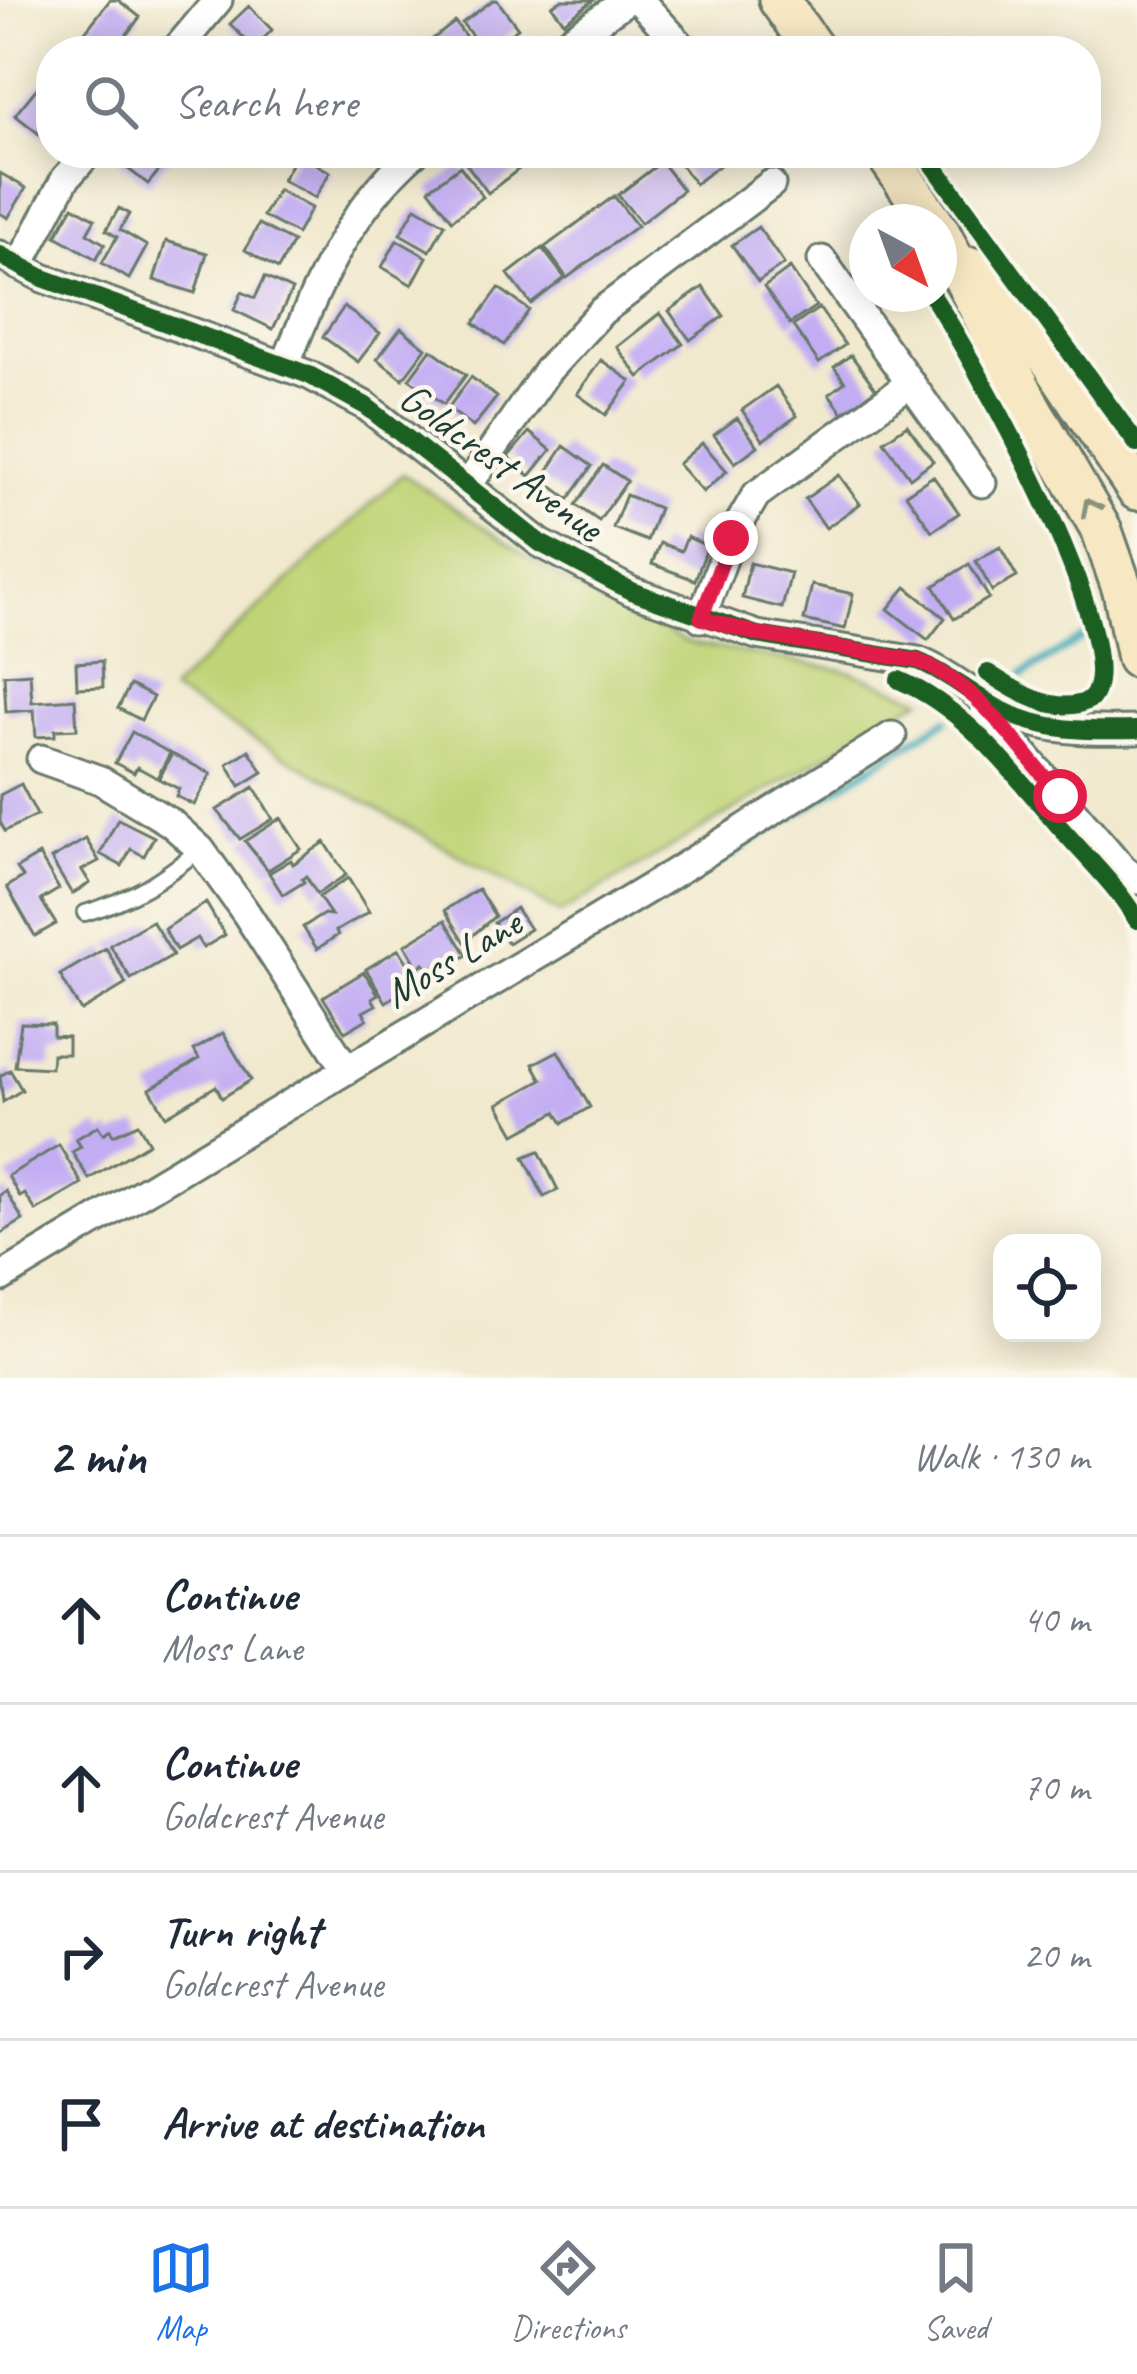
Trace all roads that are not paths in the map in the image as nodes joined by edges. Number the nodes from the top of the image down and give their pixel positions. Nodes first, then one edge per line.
1 (218, 0) edge
2 (627, 0) edge
3 (639, 0) edge
4 (779, 0) edge
5 (188, 36) edge
6 (575, 36) edge
7 (672, 36) edge
8 (804, 36) edge
9 (75, 168) edge
10 (398, 168) edge
11 (895, 168) edge
12 (771, 184) dead end
13 (920, 204) edge
14 (957, 250) edge
15 (9, 260) edge
16 (822, 260) dead end
17 (957, 264) edge
18 (285, 366) junction
19 (908, 385) junction
20 (982, 483) dead end
21 (468, 485) junction
22 (1137, 490) edge
23 (701, 618) junction
24 (1137, 658) edge
25 (970, 691) junction
26 (1137, 730) edge
27 (892, 736) dead end
28 (41, 759) dead end
29 (200, 849) junction
30 (1137, 880) edge
31 (85, 913) dead end
32 (346, 1070) junction
33 (0, 1278) edge

1 - 5 street
2 - 6 street
3 - 7 street
4 - 8 main road
9 - 15 street
10 - 18 street
11 - 13 main road
12 - 21 street, Goldcrest Avenue
14 - 22 main road
15 - 18 street, Goldcrest Avenue
16 - 19 street
24 -> 17 main road
18 - 21 street, Goldcrest Avenue
19 - 20 street
19 - 23 street
21 - 23 street, Goldcrest Avenue
23 - 25 street, Goldcrest Avenue
25 - 26 street
25 - 30 street
27 - 32 street, Moss Lane
28 - 29 street
29 - 31 lane
29 - 32 street
32 - 33 street, Moss Lane

